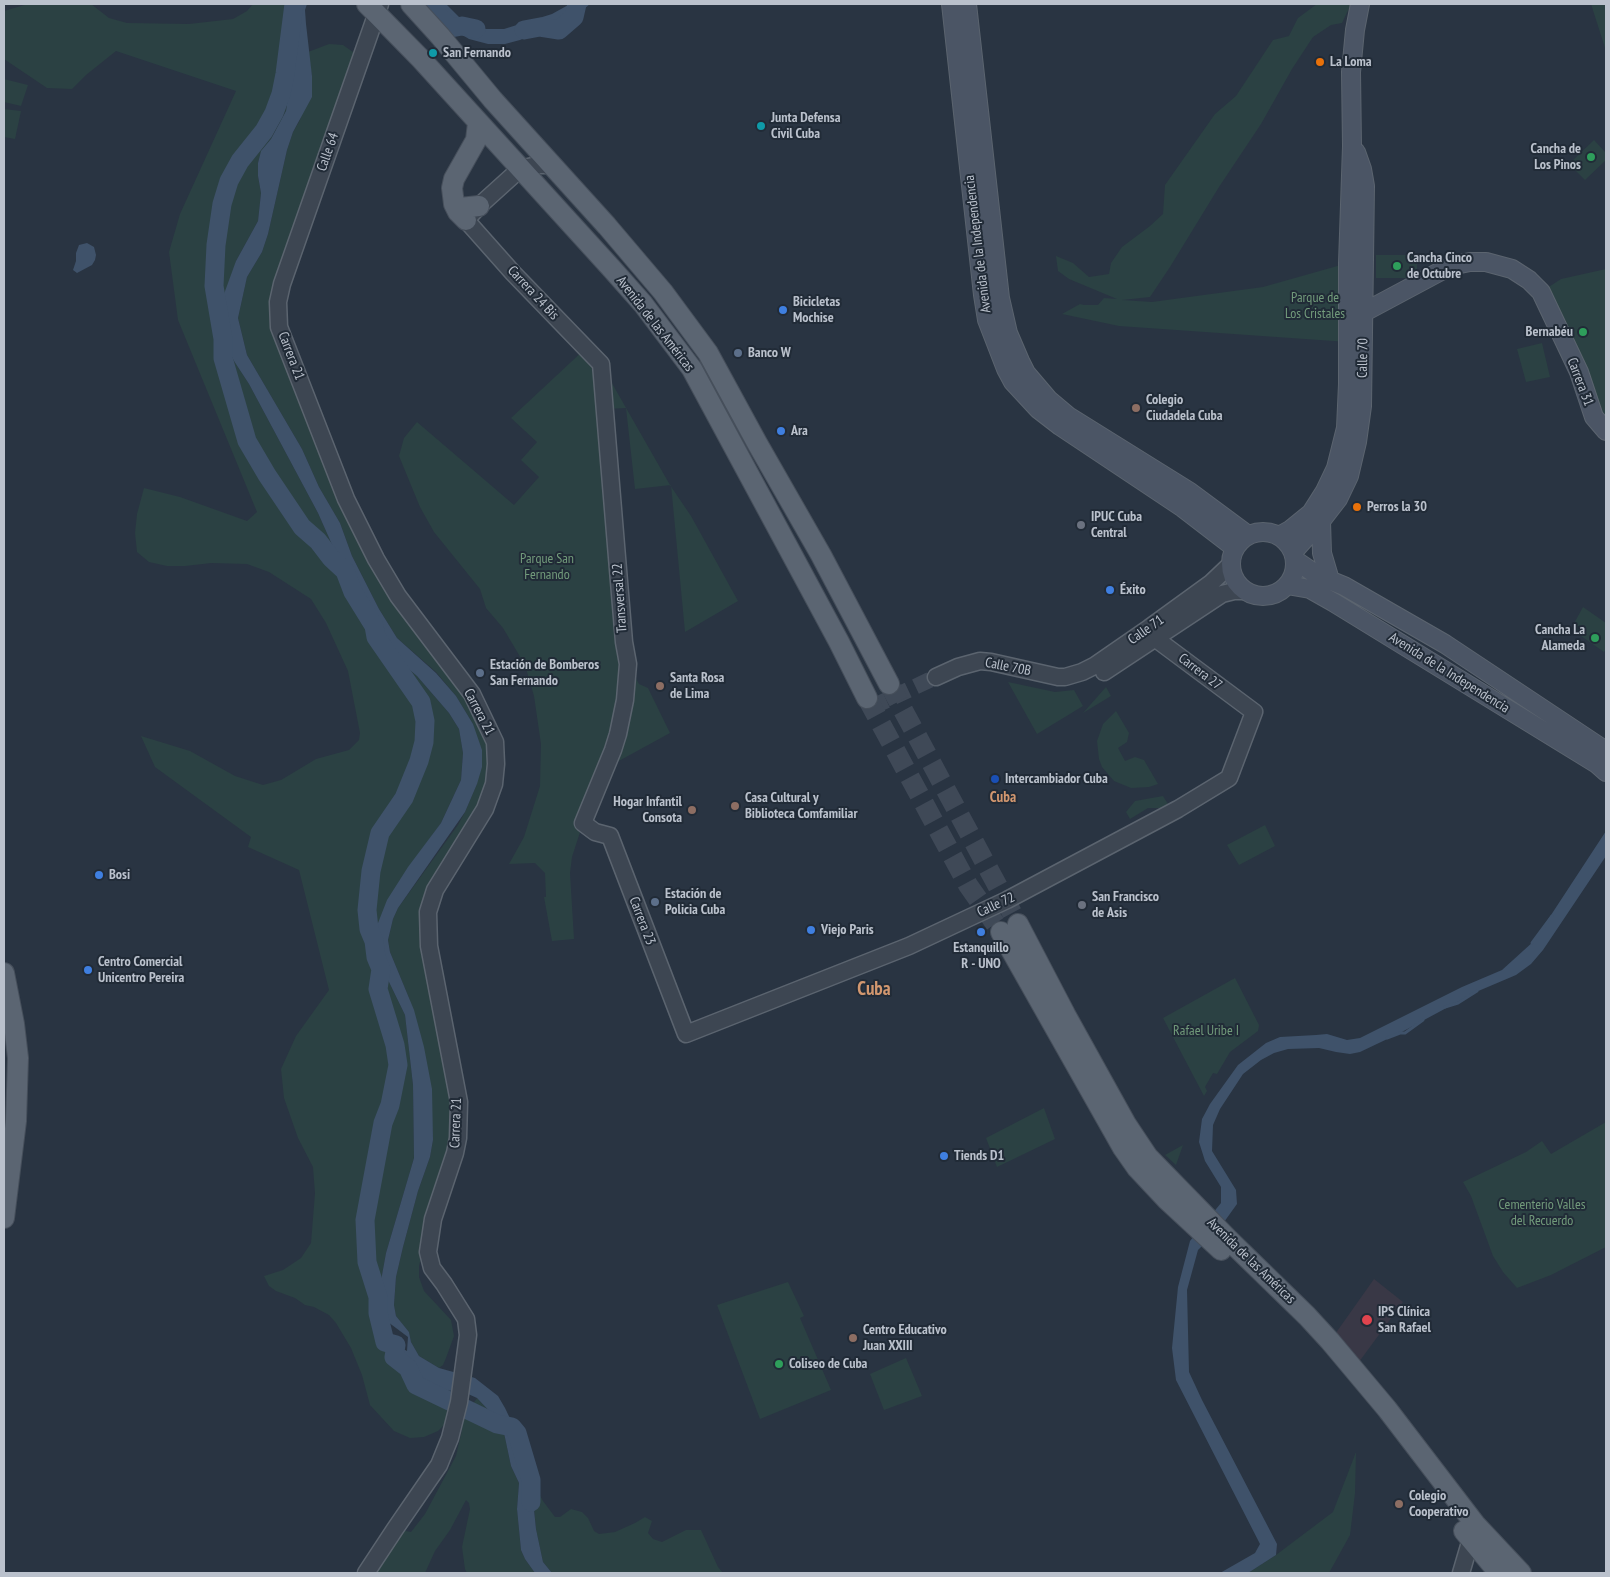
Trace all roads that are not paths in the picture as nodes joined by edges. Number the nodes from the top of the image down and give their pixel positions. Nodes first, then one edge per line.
1 (411, 4) edge
2 (951, 4) edge
3 (1362, 5) edge
4 (970, 8) edge
5 (375, 13) edge
6 (478, 123) junction
7 (553, 165) junction
8 (520, 169) junction
9 (454, 204) junction
10 (479, 206) junction
11 (466, 220) junction
12 (278, 302) joint
13 (1356, 317) junction
14 (602, 364) joint
15 (1355, 364) junction
16 (1606, 431) edge
17 (1321, 521) junction
18 (1248, 535) junction
19 (1280, 536) junction
20 (1233, 556) junction
21 (1294, 556) junction
22 (1330, 580) junction
23 (1287, 585) junction
24 (1244, 591) junction
25 (1153, 634) junction
26 (1104, 672) dead end
27 (936, 676) tunnel mouth
28 (1052, 676) joint
29 (889, 684) tunnel mouth
30 (867, 698) tunnel mouth
31 (1254, 712) joint
32 (1606, 751) edge
33 (1606, 772) edge
34 (583, 823) joint
35 (1009, 928) tunnel mouth
36 (4, 973) edge
37 (686, 1034) joint
38 (4, 1218) edge
39 (1225, 1245) junction
40 (1471, 1539) junction
41 (366, 1573) edge
42 (1461, 1573) edge
43 (1499, 1573) edge
44 (1521, 1573) edge

1 - 7 main road, Avenida de las Américas
2 - 20 main road, Avenida de la Independencia
3 - 13 main road, Calle 70
4 - 18 main road, Avenida de la Independencia
5 - 6 main road, Avenida de las Américas
5 - 12 street, Calle 64
6 - 8 main road, Avenida de las Américas
6 - 9 main road
7 - 8 street
7 - 29 main road, Avenida de las Américas
8 - 10 street
8 - 30 main road, Avenida de las Américas
9 - 10 main road
9 - 11 main road
10 - 11 street
11 - 14 street, Carrera 24 Bis
12 - 41 street, Carrera 21
13 - 15 main road, Calle 70
13 - 16 main road, Carrera 31
14 - 34 street, Transversal 22
15 - 17 main road, Calle 70
15 - 19 main road, Calle 70
17 - 21 main road, Calle 70
17 - 22 main road
18 - 19 main road
18 - 20 main road
19 - 21 main road
20 - 24 main road
20 - 25 street, Calle 71
21 - 22 main road, Avenida de la Independencia
21 - 23 main road
22 - 32 main road, Avenida de la Independencia
23 - 24 main road
23 - 33 main road, Avenida de la Independencia
24 - 25 street, Calle 71
25 - 26 street, Calle 71
25 - 28 street, Calle 71
25 - 31 street, Carrera 27
27 - 28 street, Calle 70B
31 - 37 street, Calle 72
34 - 37 street, Carrera 23
35 - 39 main road, Avenida de las Américas
36 - 38 main road
39 - 40 main road, Avenida de las Américas
39 - 44 main road, Avenida de las Américas
40 - 42 street
40 - 43 main road, Avenida de las Américas

